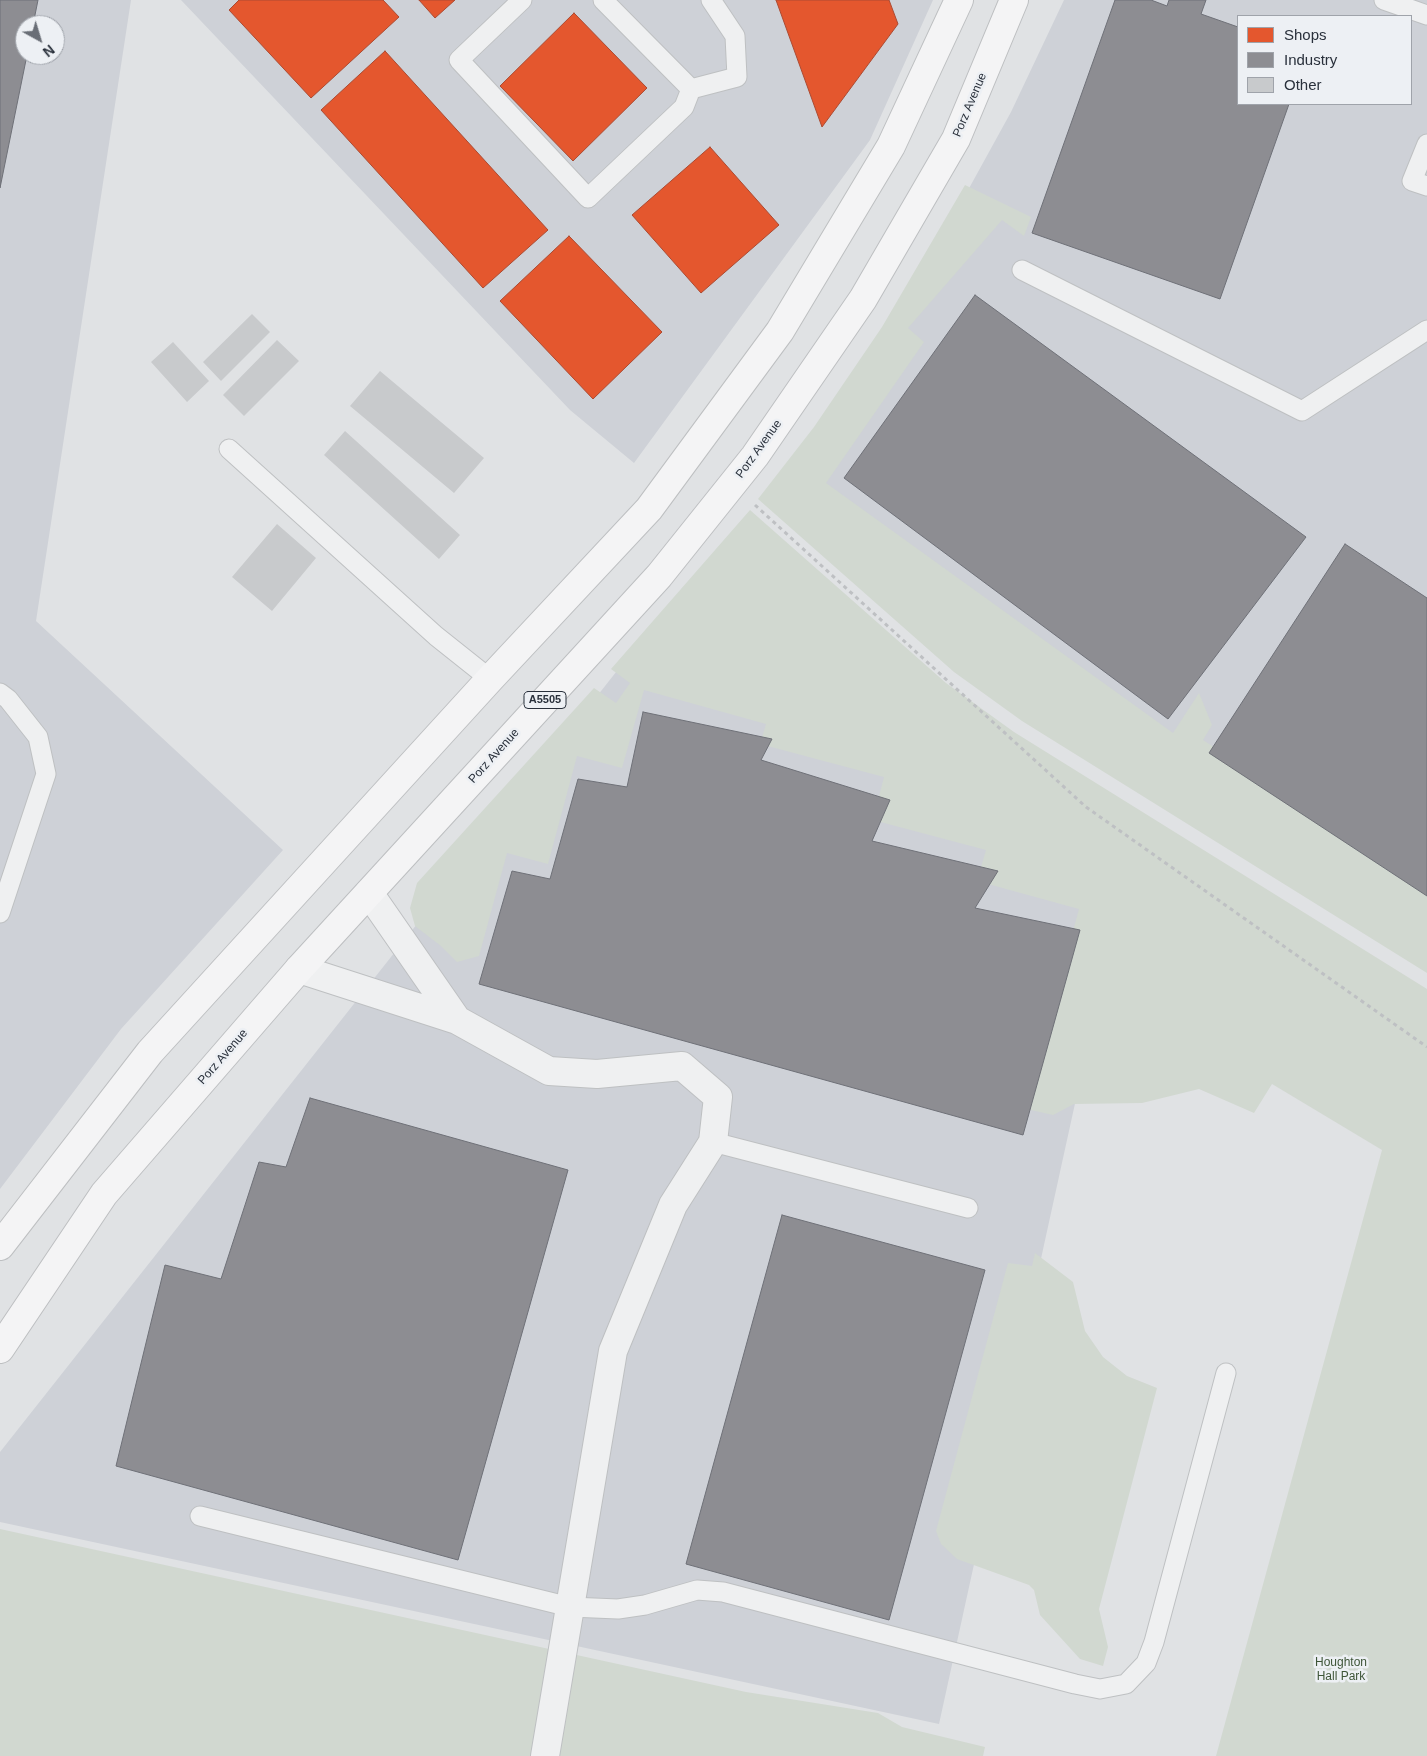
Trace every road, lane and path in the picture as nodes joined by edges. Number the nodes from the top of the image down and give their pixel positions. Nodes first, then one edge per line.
1 (522, 0) edge
2 (603, 0) edge
3 (711, 0) edge
4 (959, 0) edge
5 (1014, 0) edge
6 (1384, 0) edge
7 (1427, 15) edge
8 (691, 89) junction
9 (1427, 144) edge
10 (1427, 186) edge
11 (1022, 270) dead end
12 (1427, 330) edge
13 (230, 449) dead end
14 (754, 504) dead end
15 (490, 679) junction
16 (0, 693) edge
17 (369, 893) junction
18 (0, 913) edge
19 (299, 969) junction
20 (456, 1020) junction
21 (1427, 1047) edge
22 (713, 1142) junction
23 (968, 1208) dead end
24 (0, 1246) edge
25 (0, 1349) edge
26 (1226, 1373) dead end
27 (200, 1516) dead end
28 (570, 1607) junction
29 (545, 1756) edge

1 - 8 lane
2 - 8 lane
3 - 8 lane
4 - 15 main road
5 - 17 main road, Porz Avenue / A5505
6 - 7 lane
9 - 10 lane
11 - 12 lane
13 - 15 lane
14 - 21 path
15 - 24 main road
16 - 18 lane
17 - 19 main road, Porz Avenue / A5505
17 - 20 street
19 - 20 street
19 - 25 main road, Porz Avenue / A5505
20 - 22 street
22 - 23 lane
22 - 28 street
26 - 28 lane
27 - 28 lane
28 - 29 street

